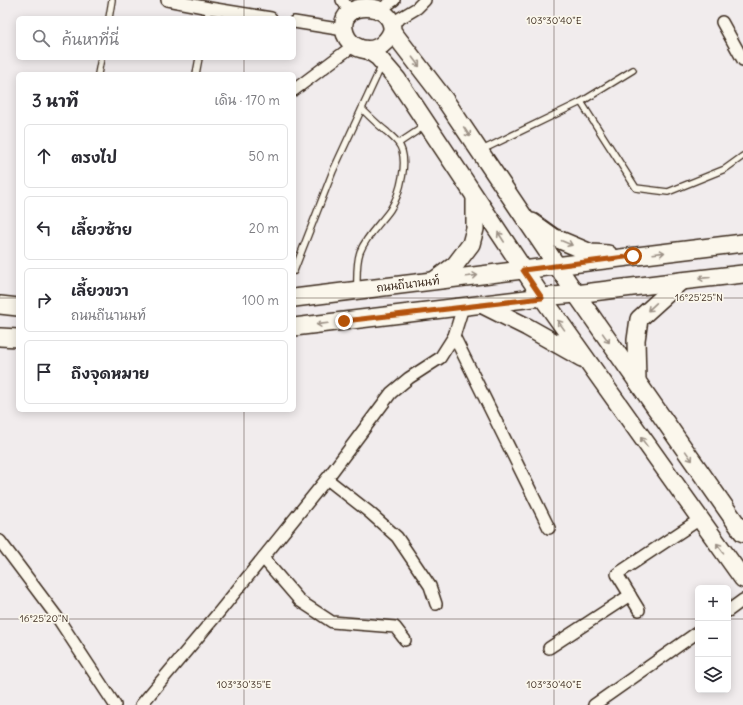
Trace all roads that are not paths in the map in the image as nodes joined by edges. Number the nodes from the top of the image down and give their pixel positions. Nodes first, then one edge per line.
1 (112, 0) edge
2 (167, 0) edge
3 (425, 0) edge
4 (348, 3) edge
5 (385, 3) edge
6 (208, 13) edge
7 (109, 16) edge
8 (246, 16) edge
9 (296, 22) edge
10 (722, 22) dead end
11 (392, 27) junction
12 (344, 30) junction
13 (361, 48) junction
14 (101, 60) edge
15 (199, 60) edge
16 (743, 60) edge
17 (383, 62) junction
18 (633, 70) dead end
19 (98, 72) edge
20 (196, 72) edge
21 (296, 89) edge
22 (580, 102) junction
23 (362, 109) junction
24 (423, 119) junction
25 (399, 143) junction
26 (479, 151) junction
27 (743, 156) edge
28 (475, 198) junction
29 (522, 215) junction
30 (743, 243) edge
31 (633, 256) junction
32 (296, 266) edge
33 (557, 266) junction
34 (523, 270) junction
35 (743, 274) edge
36 (434, 281) junction
37 (681, 281) junction
38 (357, 290) junction
39 (576, 294) junction
40 (296, 298) edge
41 (542, 298) junction
42 (483, 305) junction
43 (463, 307) junction
44 (296, 327) edge
45 (454, 336) junction
46 (0, 337) edge
47 (16, 338) edge
48 (587, 361) junction
49 (637, 381) junction
50 (327, 479) junction
51 (700, 519) junction
52 (549, 528) dead end
53 (743, 533) edge
54 (0, 541) edge
55 (263, 558) junction
56 (743, 579) edge
57 (630, 595) junction
58 (743, 600) edge
59 (436, 604) dead end
60 (731, 608) edge
61 (640, 610) dead end
62 (695, 634) edge
63 (405, 640) dead end
64 (549, 648) dead end
65 (116, 705) edge
66 (141, 705) edge
67 (594, 705) edge

1 - 7 lane
2 - 6 street
3 - 11 street
4 - 5 main road
4 - 12 main road
5 - 11 main road
6 - 8 street
9 - 12 street
10 - 16 street
11 - 13 main road
11 -> 26 main road
12 - 13 main road
13 - 17 main road
13 - 21 street
14 - 19 lane
15 - 20 lane
17 - 23 lane
17 - 24 main road
18 - 22 lane
22 - 26 lane
22 - 27 lane
23 - 25 lane
23 - 32 lane
24 - 25 lane
24 - 28 main road
25 - 38 lane
26 - 29 main road
34 -> 28 main road
28 - 36 main road
29 -> 31 main road
29 - 33 main road
31 -> 30 main road
31 - 33 main road, ถนนถีนานนท์
33 - 34 main road, ถนนถีนานนท์
33 - 39 main road
36 -> 34 main road, ถนนถีนานนท์
34 - 41 main road
35 -> 37 main road
36 - 38 main road, ถนนถีนานนท์
37 - 39 main road
37 -> 49 main road
38 - 40 main road, ถนนถีนานนท์
39 - 41 main road
39 -> 49 main road
41 - 42 main road
48 -> 41 main road
42 - 43 main road
42 - 48 main road
43 -> 44 main road
43 - 45 street
45 - 50 street
45 - 52 street
46 - 47 main road
51 -> 48 main road
49 -> 53 main road
50 - 55 street
50 - 59 street
56 -> 51 main road
51 - 57 street
54 - 65 street
55 - 63 street
55 - 66 street
57 - 61 street
57 - 64 street
58 - 60 street
62 - 67 street

